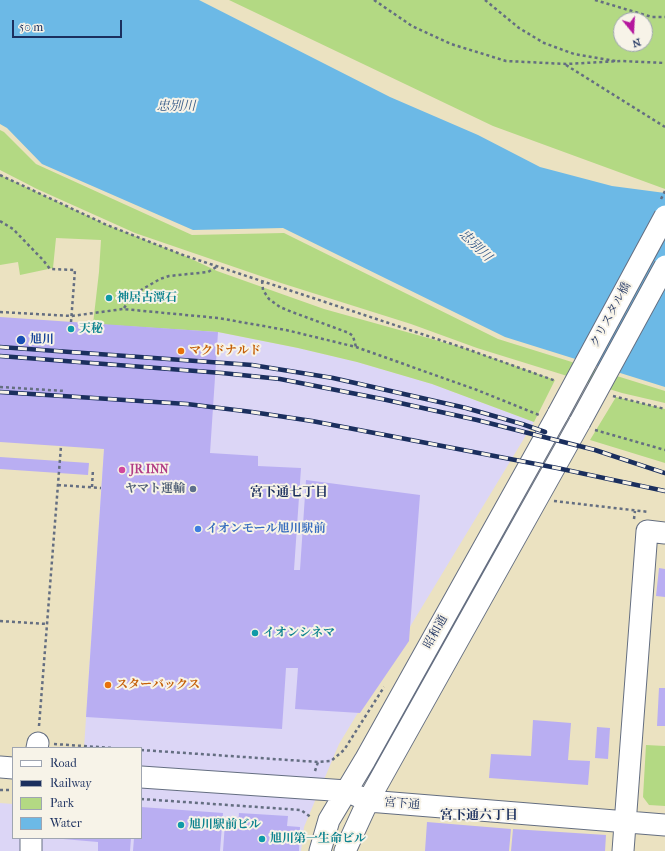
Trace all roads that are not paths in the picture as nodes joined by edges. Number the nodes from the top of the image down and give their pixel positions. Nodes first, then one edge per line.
1 (665, 216) edge
2 (665, 266) edge
3 (551, 415) joint
4 (584, 425) joint
5 (665, 533) edge
6 (0, 768) edge
7 (12, 768) edge
8 (142, 777) edge
9 (347, 791) junction
10 (368, 801) junction
11 (625, 822) junction
12 (665, 825) edge
13 (31, 839) edge
14 (31, 851) edge
15 (320, 851) edge
16 (345, 851) edge
17 (623, 851) edge

1 - 3 street, クリスタル橋, bridge
2 - 4 street, クリスタル橋, bridge
3 - 9 street, 昭和通
4 - 10 street, 昭和通
5 - 11 street
6 - 7 street
8 - 9 street, 宮下通
9 - 10 street, 宮下通
9 - 15 street, 昭和通
10 - 11 street, 宮下通
10 - 16 street, 昭和通
11 - 12 street, 宮下通
11 - 17 street
13 - 14 street

